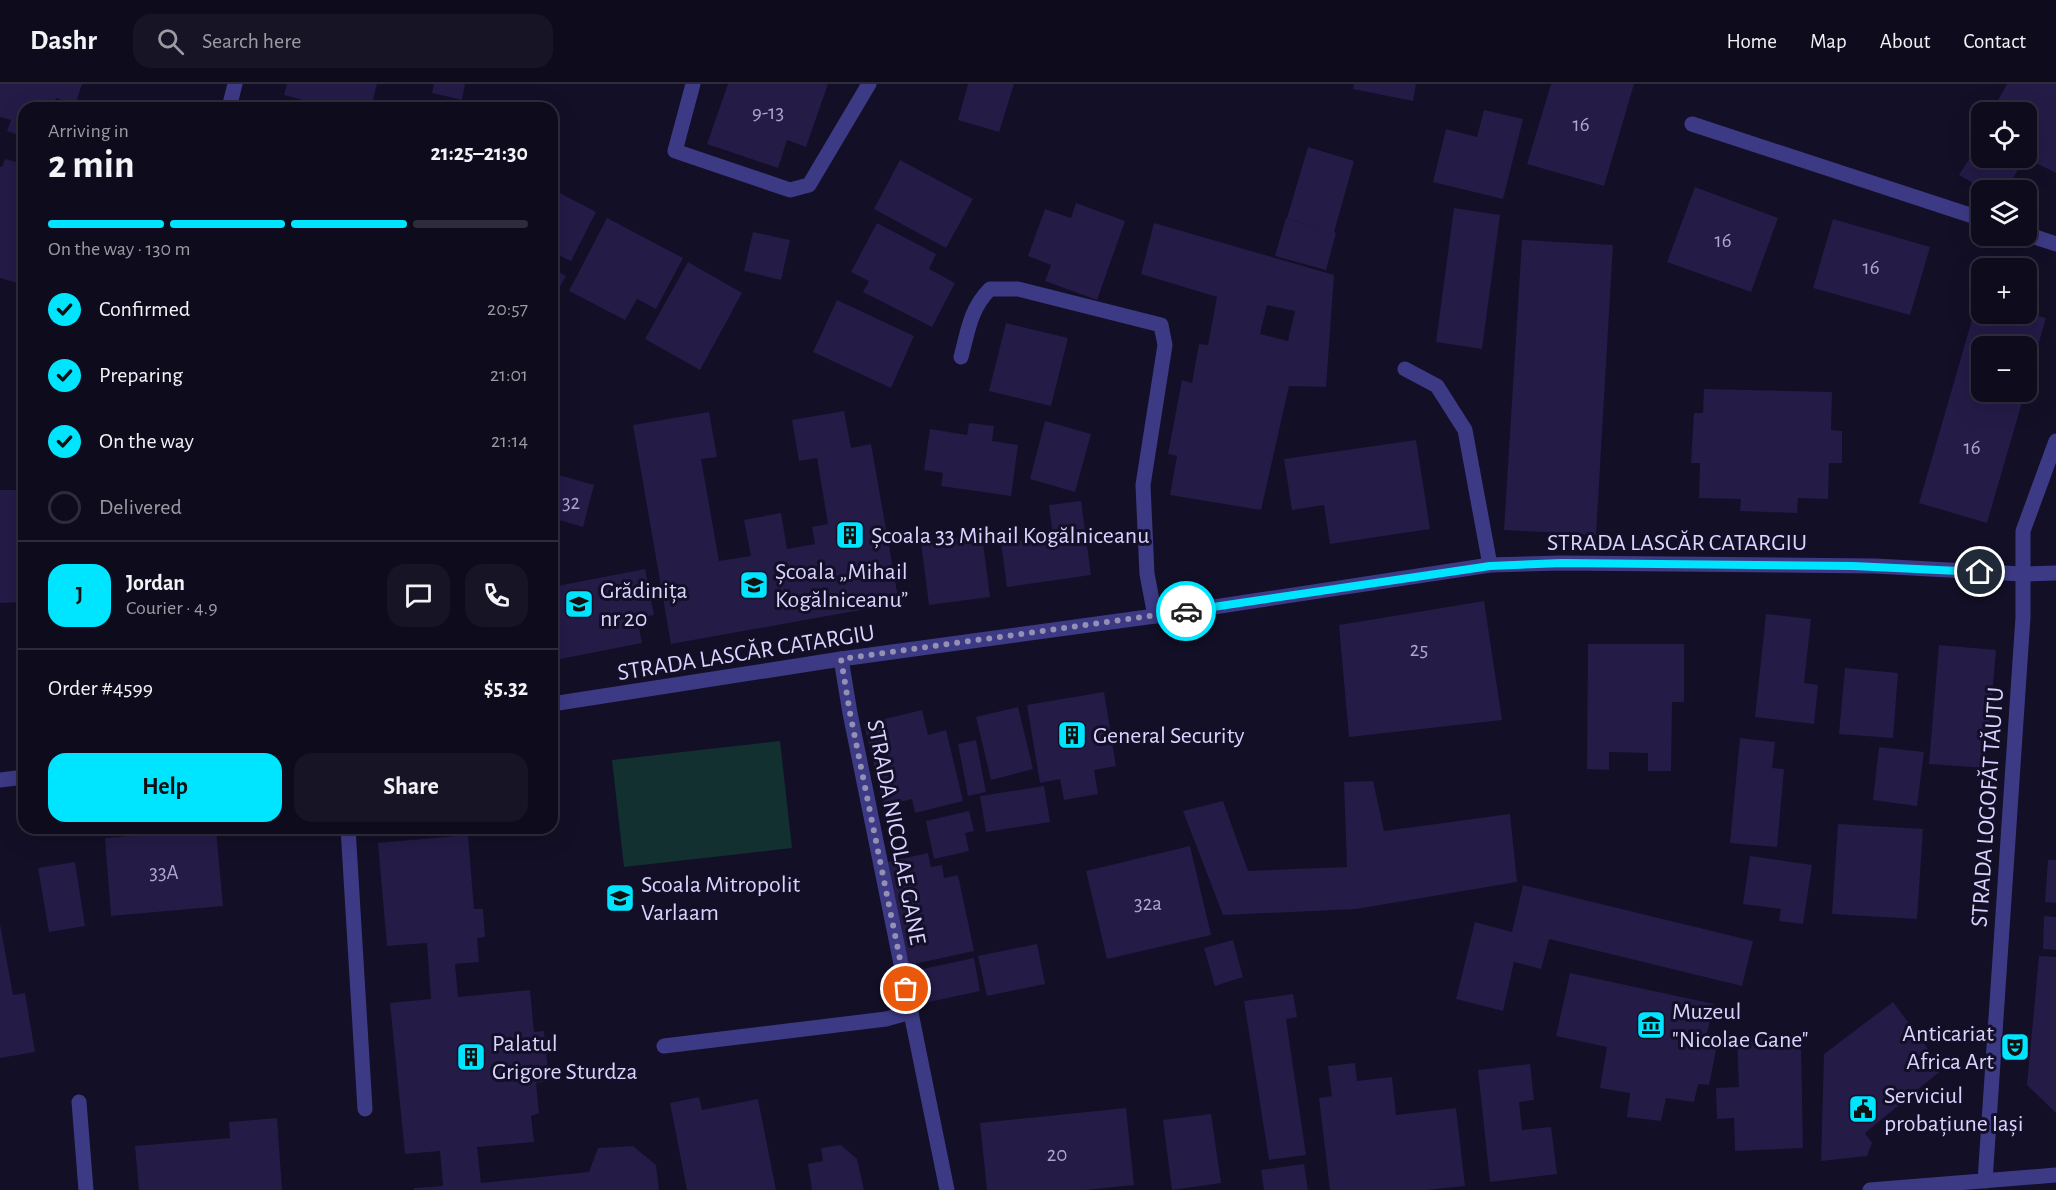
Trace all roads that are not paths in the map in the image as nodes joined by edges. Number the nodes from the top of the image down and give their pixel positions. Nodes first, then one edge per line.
1 (235, 84) edge
2 (693, 84) edge
3 (869, 84) edge
4 (230, 102) edge
5 (1692, 124) dead end
6 (1971, 215) edge
7 (2037, 238) edge
8 (2056, 244) edge
9 (961, 357) dead end
10 (1405, 369) dead end
11 (2056, 441) edge
12 (1490, 566) junction
13 (2056, 573) edge
14 (2022, 574) junction
15 (1155, 615) junction
16 (841, 659) junction
17 (558, 703) edge
18 (18, 778) edge
19 (0, 780) edge
20 (348, 834) edge
21 (911, 1012) junction
22 (664, 1046) dead end
23 (79, 1102) dead end
24 (365, 1108) dead end
25 (2056, 1175) edge
26 (1985, 1181) junction
27 (86, 1190) edge
28 (947, 1190) edge
29 (1870, 1190) edge

1 - 4 street
2 - 3 street
5 - 6 street
7 - 8 street
9 - 15 street
10 - 12 street
11 - 14 street, STRADA LOGOFĂT TĂUTU
12 - 14 street, STRADA LASCĂR CATARGIU
12 - 15 street, STRADA LASCĂR CATARGIU
13 - 14 street, STRADA LASCĂR CATARGIU
14 - 26 street, STRADA LOGOFĂT TĂUTU
15 - 16 street, STRADA LASCĂR CATARGIU
16 - 17 street, STRADA LASCĂR CATARGIU
16 - 21 street, STRADA NICOLAE GANE
18 - 19 street
20 - 24 street
21 - 22 street
21 - 28 street, STRADA NICOLAE GANE
23 - 27 street
25 - 26 street
26 - 29 street

